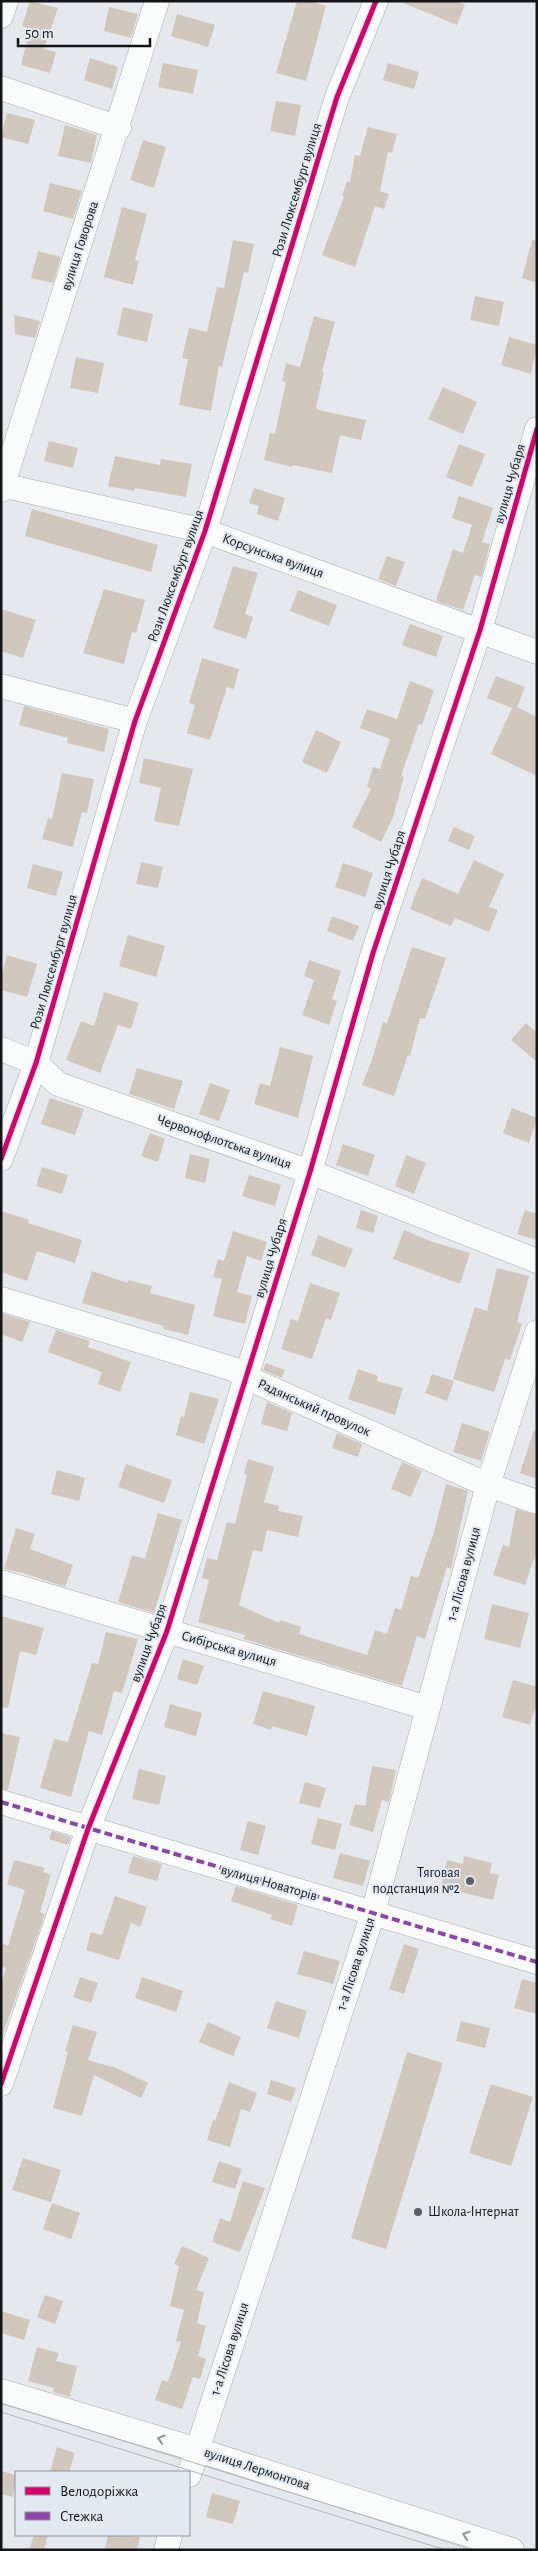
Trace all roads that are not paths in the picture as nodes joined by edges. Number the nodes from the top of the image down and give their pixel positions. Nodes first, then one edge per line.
1 (6, 1) edge
2 (157, 1) edge
3 (376, 1) edge
4 (1, 16) edge
5 (1, 88) edge
6 (119, 128) junction
7 (537, 429) edge
8 (2, 487) edge
9 (205, 531) junction
10 (480, 630) junction
11 (537, 652) edge
12 (1, 686) edge
13 (135, 721) junction
14 (1, 1049) edge
15 (36, 1063) junction
16 (1, 1159) edge
17 (310, 1172) junction
18 (537, 1261) edge
19 (1, 1299) edge
20 (537, 1332) edge
21 (246, 1377) junction
22 (488, 1485) junction
23 (537, 1502) edge
24 (1, 1582) edge
25 (167, 1630) junction
26 (428, 1708) junction
27 (1, 1802) edge
28 (88, 1829) junction
29 (373, 1913) junction
30 (537, 1962) edge
31 (1, 2084) edge
32 (1, 2391) edge
33 (198, 2450) junction
34 (190, 2472) edge
35 (170, 2536) edge
36 (166, 2550) edge
37 (512, 2550) edge

1 - 4 street
2 - 6 street, вулиця Говорова
3 - 9 street, Рози Люксембург вулиця
5 - 6 street
6 - 8 street, вулиця Говорова
7 - 10 street, вулиця Чубаря
8 - 9 street, Корсунська вулиця
9 - 10 street, Корсунська вулиця
9 - 13 street, Рози Люксембург вулиця
10 - 11 street, Корсунська вулиця
10 - 17 street, вулиця Чубаря
12 - 13 street
13 - 15 street, Рози Люксембург вулиця
14 - 15 street, Червонофлотська вулиця
15 - 16 street, Рози Люксембург вулиця
15 - 17 street, Червонофлотська вулиця
17 - 18 street, Червонофлотська вулиця
17 - 21 street, вулиця Чубаря
19 - 21 street, Радянський провулок
20 - 22 street, 1-а Лісова вулиця
21 - 22 street, Радянський провулок
21 - 25 street, вулиця Чубаря
22 - 23 street, Радянський провулок
22 - 26 street, 1-а Лісова вулиця
24 - 25 street, Сибірська вулиця
25 - 26 street, Сибірська вулиця
25 - 28 street, вулиця Чубаря
26 - 29 street, 1-а Лісова вулиця
27 - 28 street, вулиця Новаторів
28 - 29 street, вулиця Новаторів
28 - 31 street, вулиця Чубаря
29 - 30 street, вулиця Новаторів
29 - 33 street, 1-а Лісова вулиця
33 -> 32 street, вулиця Лермонтова
33 - 34 street, 1-а Лісова вулиця
37 -> 33 street, вулиця Лермонтова
35 - 36 street

